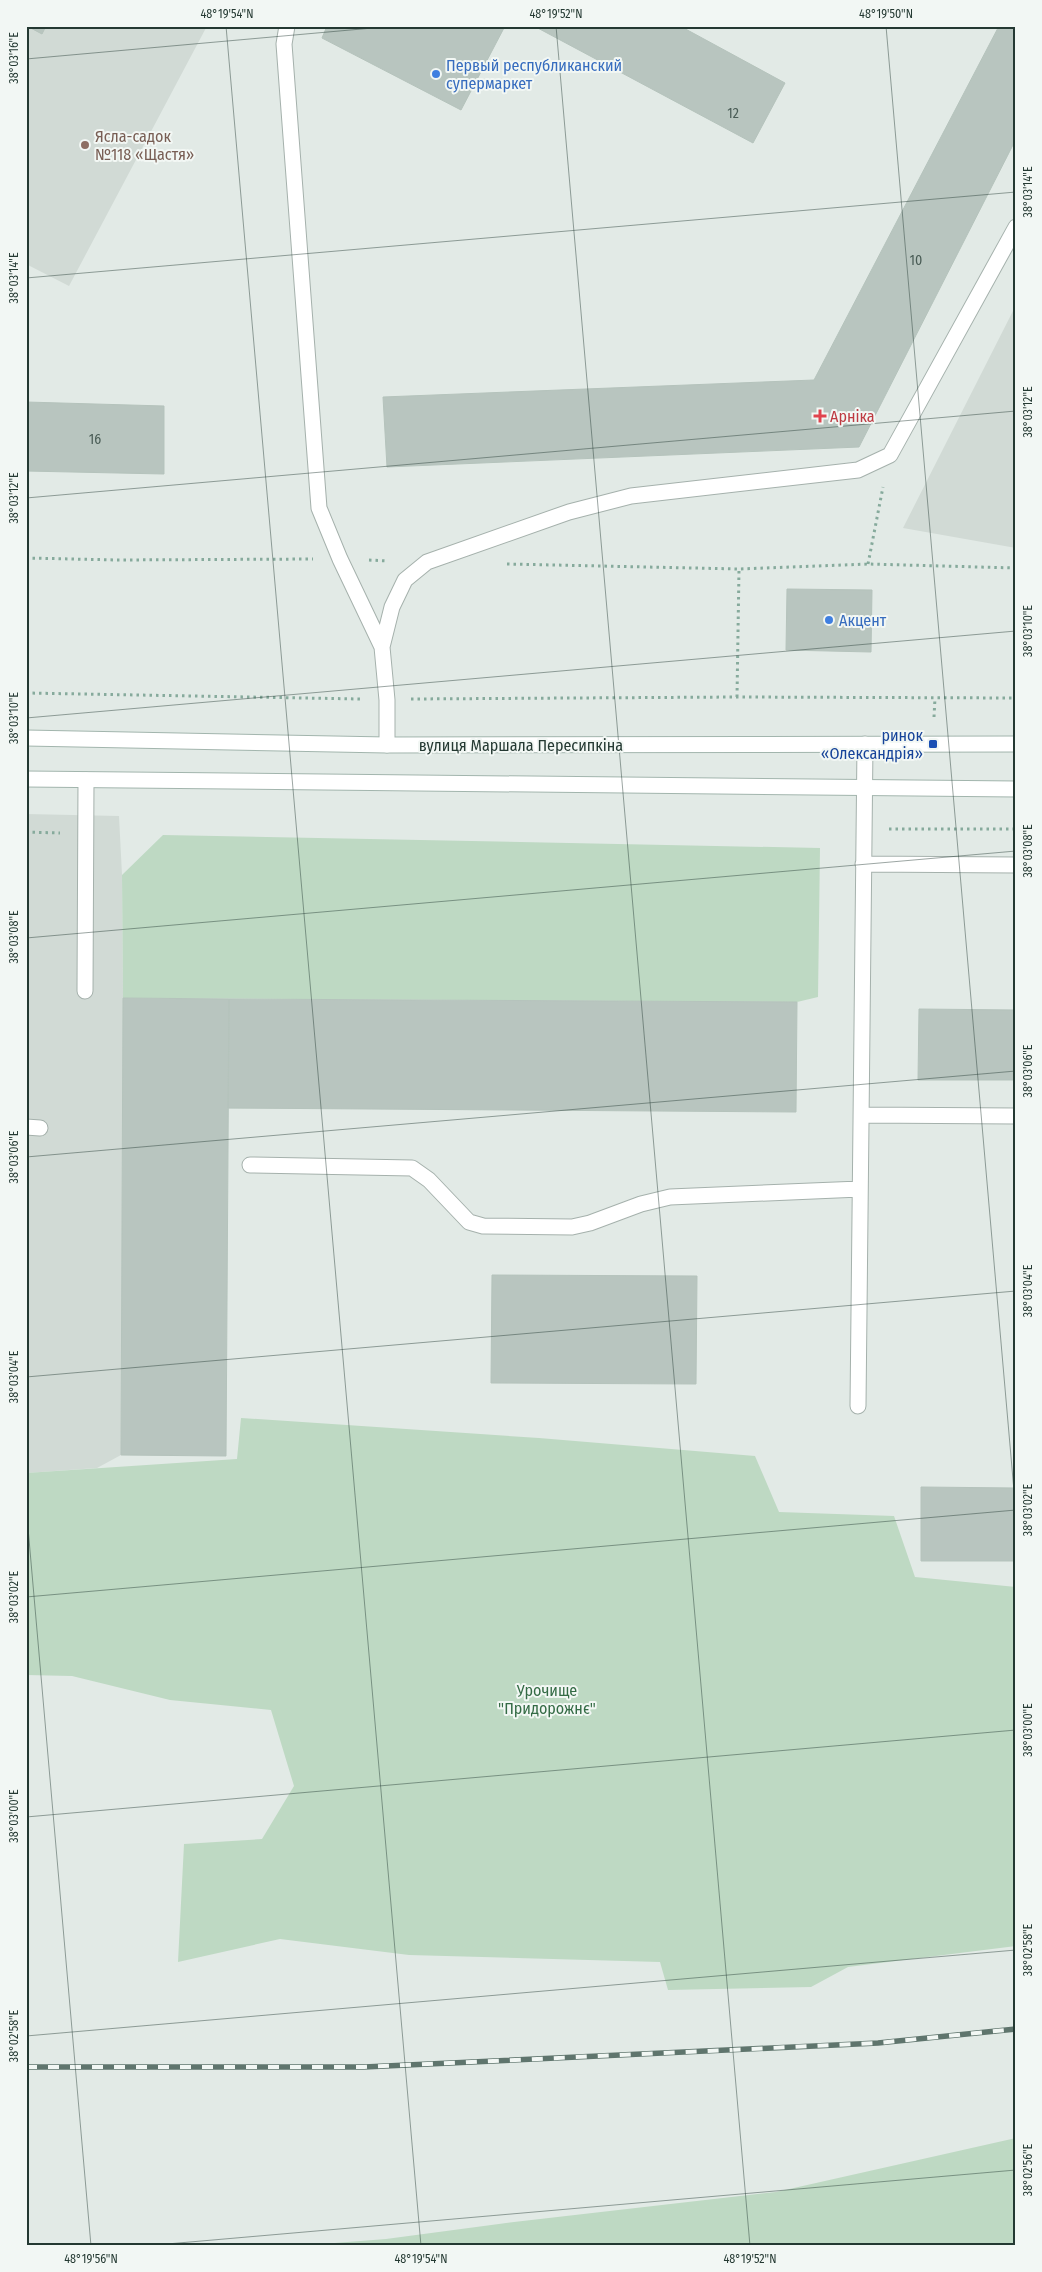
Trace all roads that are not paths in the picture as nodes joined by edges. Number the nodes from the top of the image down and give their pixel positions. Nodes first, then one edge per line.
1 (287, 26) edge
2 (1016, 227) edge
3 (382, 647) junction
4 (26, 738) edge
5 (864, 744) junction
6 (1016, 744) edge
7 (387, 746) junction
8 (26, 779) edge
9 (86, 780) junction
10 (864, 787) junction
11 (1016, 789) edge
12 (863, 864) junction
13 (1016, 865) edge
14 (85, 991) dead end
15 (861, 1115) junction
16 (1016, 1116) edge
17 (250, 1165) dead end
18 (860, 1189) junction
19 (858, 1406) dead end

1 - 3 main road
2 - 3 main road
3 - 7 main road
4 - 7 main road, вулиця Маршала Пересипкіна
5 - 6 main road, вулиця Маршала Пересипкіна
5 - 7 main road, вулиця Маршала Пересипкіна
5 - 10 main road
8 - 9 main road
9 - 10 main road
9 - 14 main road
10 - 11 main road
10 - 12 main road
12 - 13 main road
12 - 15 main road
15 - 16 main road
15 - 18 main road
17 - 18 main road
18 - 19 main road

